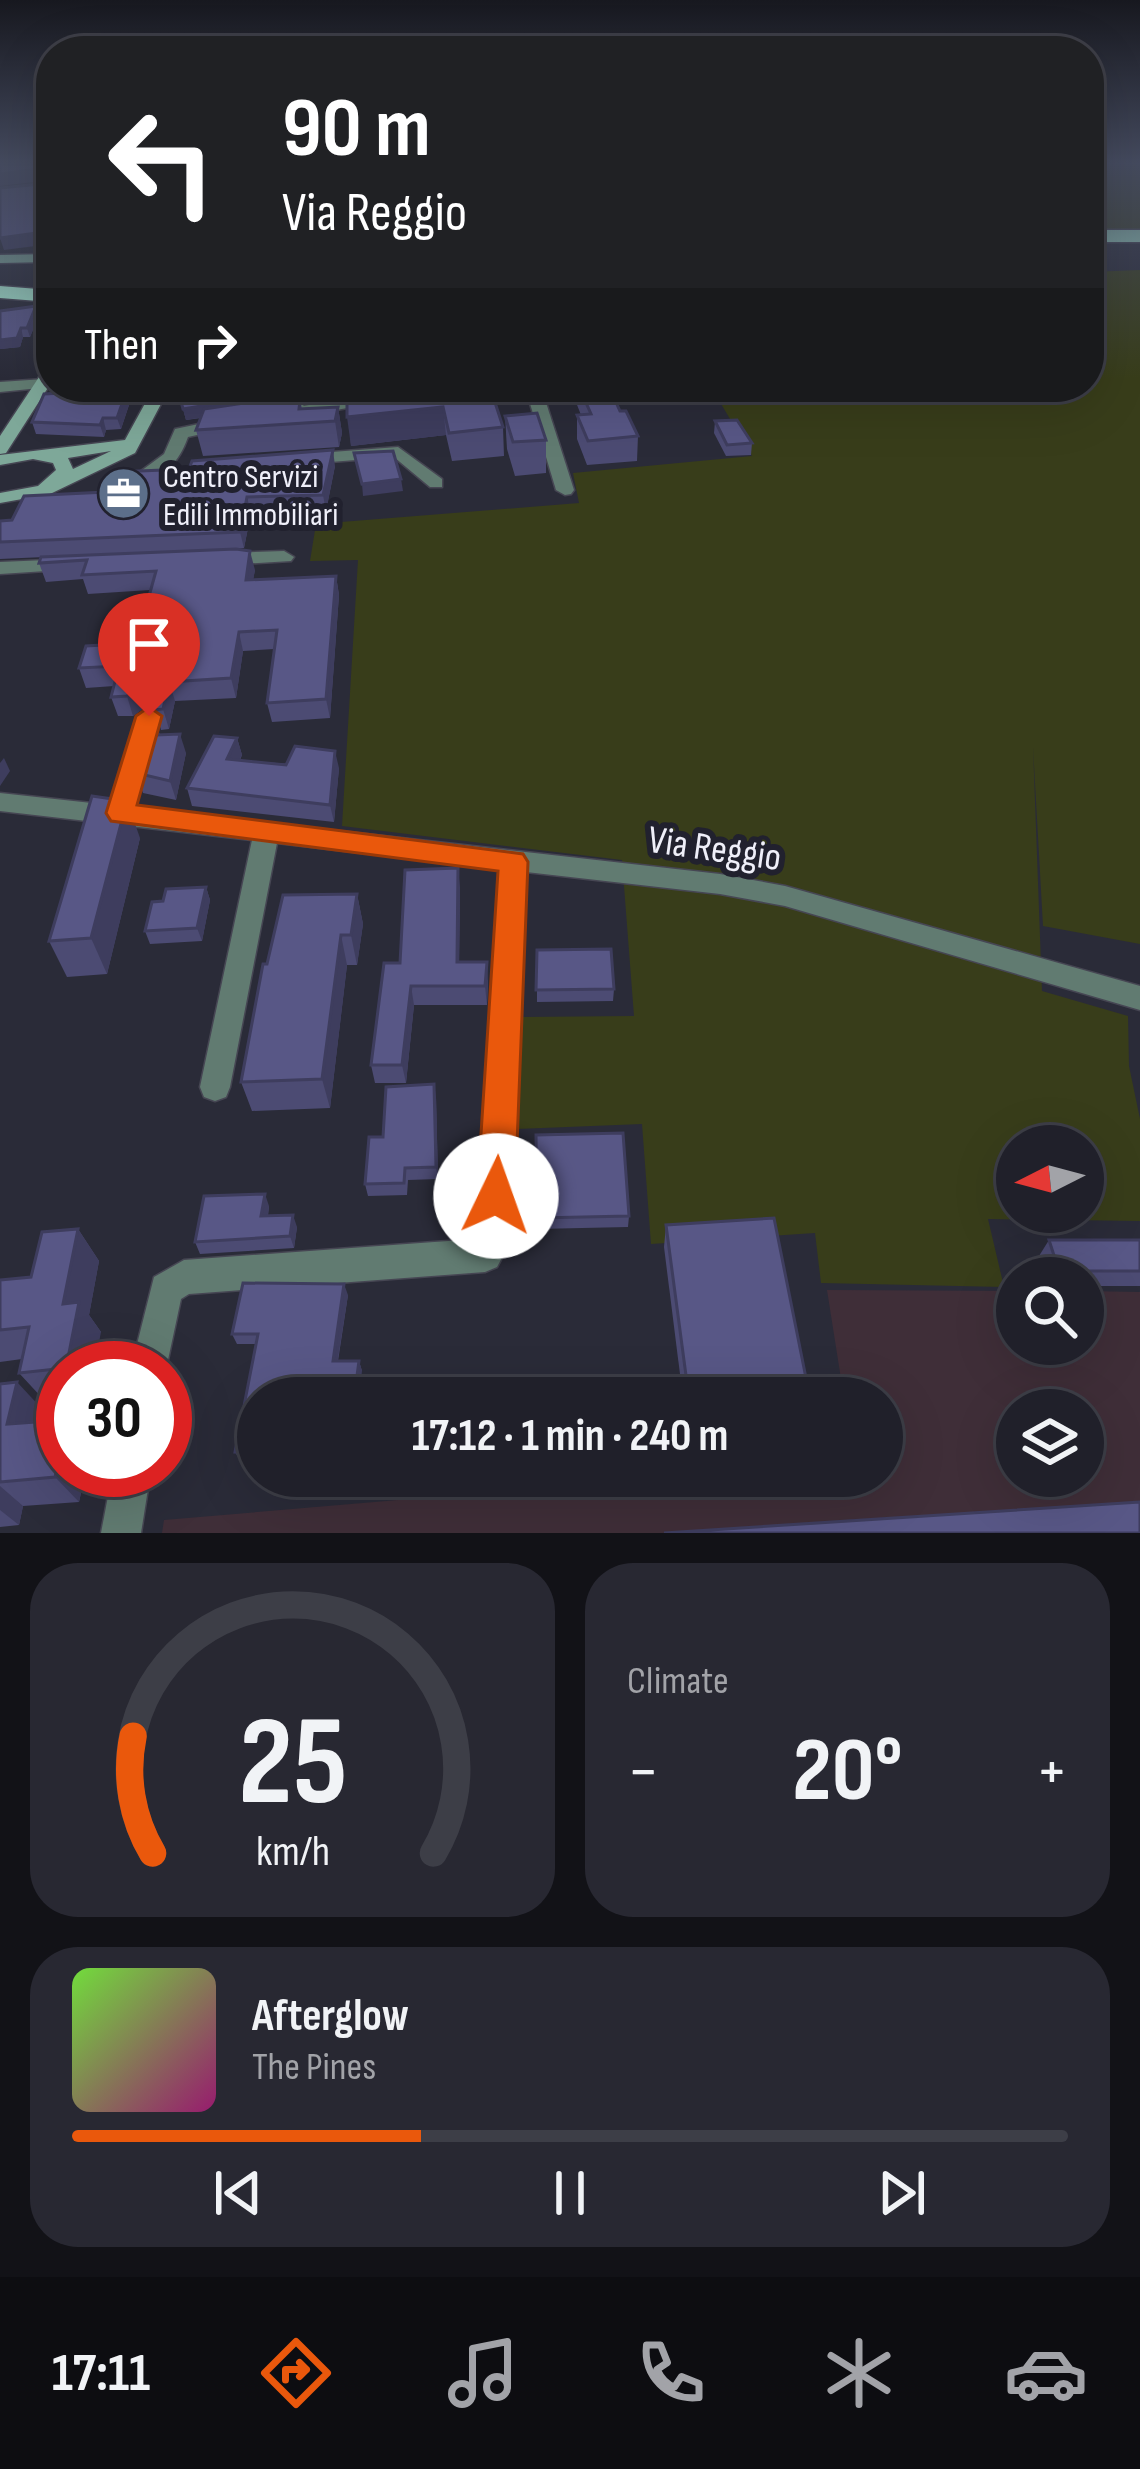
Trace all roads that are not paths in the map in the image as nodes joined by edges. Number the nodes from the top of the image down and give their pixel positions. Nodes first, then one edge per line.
1 (1140, 238) edge
2 (1104, 239) edge
3 (1140, 251) edge
4 (1104, 252) edge
5 (0, 259) edge
6 (36, 260) edge
7 (36, 262) edge
8 (0, 270) edge
9 (36, 379) edge
10 (0, 387) edge
11 (36, 396) edge
12 (155, 402) edge
13 (297, 402) edge
14 (356, 402) edge
15 (538, 402) edge
16 (302, 412) junction
17 (280, 415) edge
18 (257, 418) edge
19 (143, 428) junction
20 (15, 432) junction
21 (0, 449) edge
22 (43, 455) junction
23 (0, 460) edge
24 (285, 460) edge
25 (195, 467) edge
26 (436, 483) dead end
27 (44, 490) junction
28 (565, 490) dead end
29 (7, 500) edge
30 (284, 556) dead end
31 (193, 560) edge
32 (84, 565) edge
33 (0, 568) edge
34 (149, 716) edge
35 (0, 802) edge
36 (121, 813) junction
37 (267, 830) junction
38 (513, 862) junction
39 (1140, 998) edge
40 (215, 1087) dead end
41 (155, 1341) edge
42 (128, 1497) edge
43 (122, 1533) edge

1 - 2 highway
3 - 4 highway
5 - 6 street
7 - 8 highway
9 - 10 street
11 - 20 street
12 - 19 street
13 - 16 lane
14 - 16 street
15 - 28 street
16 - 17 street
18 - 25 street
19 - 22 street
19 - 27 street
20 - 21 street
20 - 22 street
22 - 23 street
22 - 27 street
24 - 26 street
27 - 29 street
30 - 31 street
32 - 33 street
34 - 36 street
35 - 36 street, Via Reggio
36 - 37 street, Via Reggio
37 - 38 street, Via Reggio
37 - 40 street
38 - 39 street, Via Reggio
38 - 41 street
42 - 43 street

